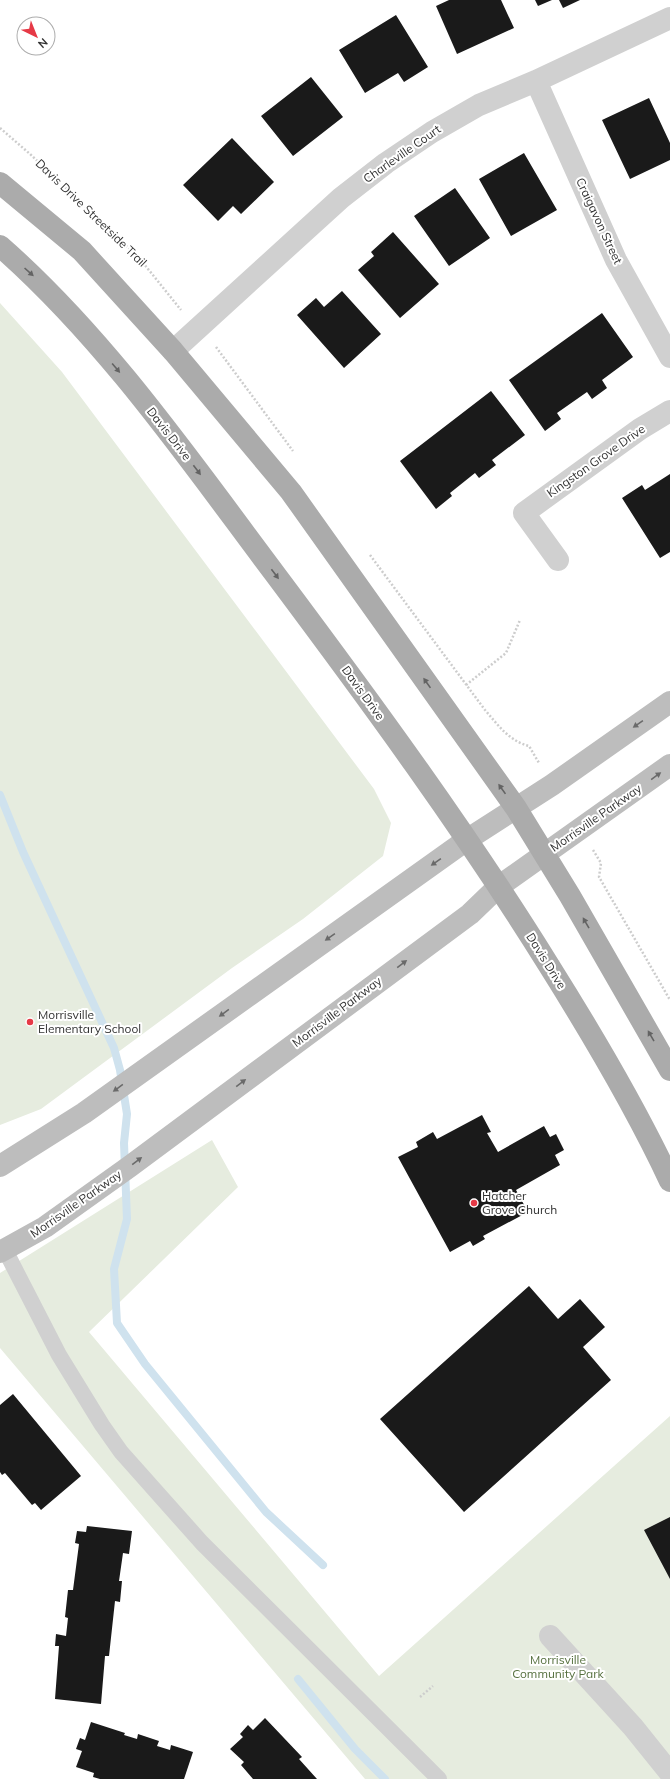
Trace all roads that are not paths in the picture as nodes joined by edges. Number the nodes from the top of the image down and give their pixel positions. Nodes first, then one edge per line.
1 (670, 18) edge
2 (536, 81) junction
3 (0, 183) edge
4 (0, 246) edge
5 (173, 351) junction
6 (670, 357) edge
7 (670, 411) edge
8 (558, 560) dead end
9 (670, 702) edge
10 (670, 765) edge
11 (516, 808) junction
12 (468, 839) junction
13 (544, 854) junction
14 (498, 887) junction
15 (670, 1070) edge
16 (0, 1166) edge
17 (670, 1181) edge
18 (2, 1247) edge
19 (550, 1636) dead end
20 (670, 1774) edge
21 (439, 1779) edge

1 - 2 street, Charleville Court
2 - 5 street, Charleville Court
2 - 6 street, Craigavon Street
3 - 5 main road
4 -> 12 main road, Davis Drive
11 -> 5 main road
7 - 8 street, Kingston Grove Drive
9 -> 11 main road
13 -> 10 main road, Morrisville Parkway
11 - 12 main road
11 - 13 main road
12 - 14 main road, Davis Drive
12 -> 16 main road
13 - 14 main road, Morrisville Parkway
15 -> 13 main road
14 - 17 main road, Davis Drive
18 -> 14 main road, Morrisville Parkway
18 - 21 lane
19 - 20 street

